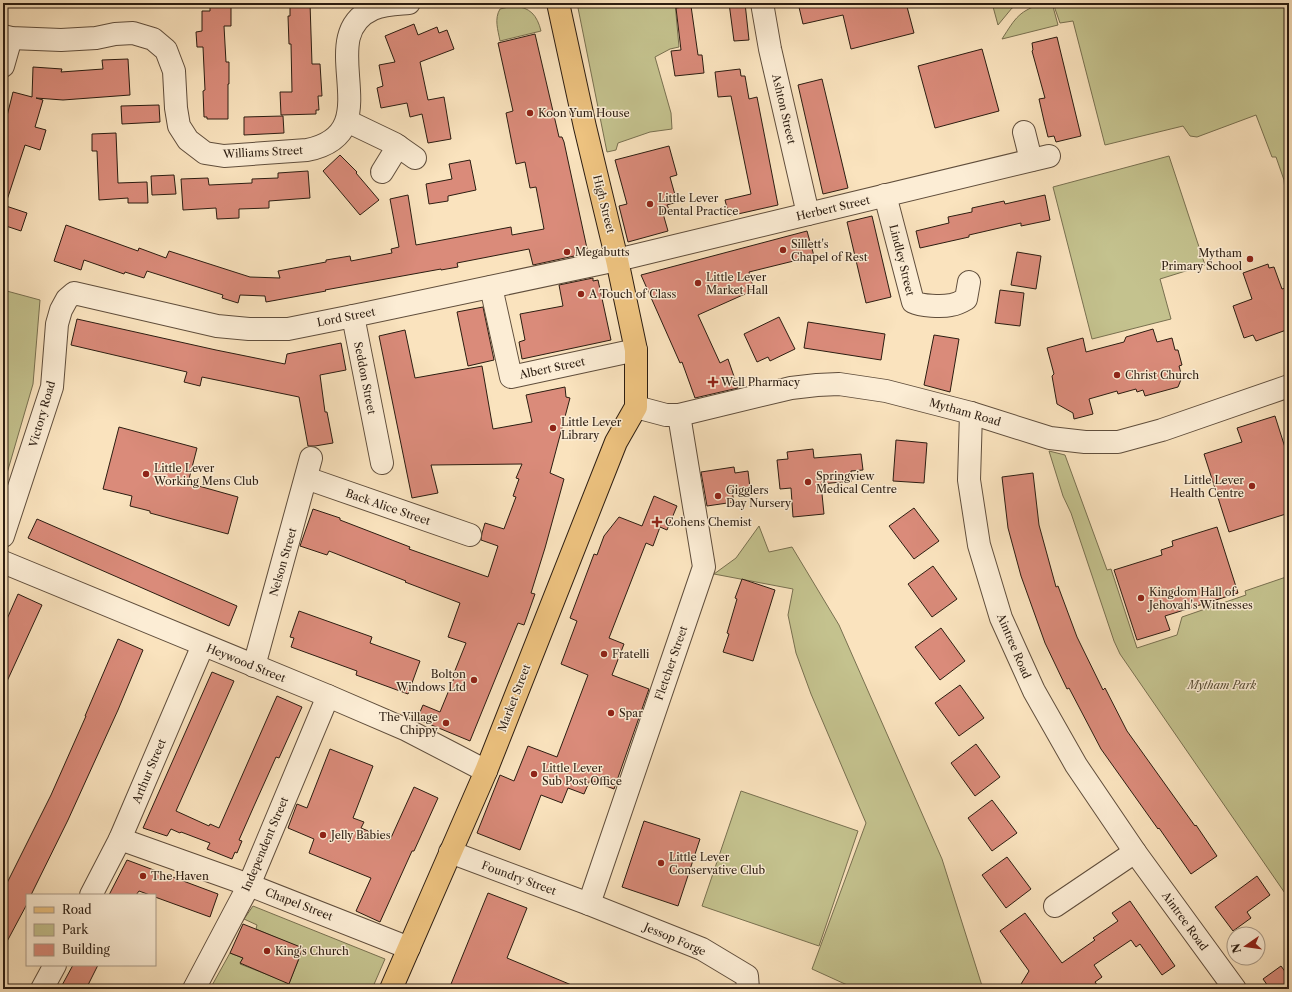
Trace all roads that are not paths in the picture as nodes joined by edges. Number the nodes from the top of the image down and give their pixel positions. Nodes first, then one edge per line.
1 (409, 3) edge
2 (558, 3) edge
3 (762, 3) edge
4 (7, 37) edge
5 (3, 66) edge
6 (347, 121) junction
7 (1024, 132) dead end
8 (398, 146) junction
9 (415, 158) dead end
10 (382, 172) dead end
11 (886, 196) junction
12 (808, 214) junction
13 (617, 260) junction
14 (969, 282) dead end
15 (491, 287) junction
16 (74, 293) joint
17 (353, 316) junction
18 (636, 350) junction
19 (1289, 386) edge
20 (636, 407) junction
21 (971, 413) junction
22 (679, 416) junction
23 (382, 463) dead end
24 (308, 468) joint
25 (470, 535) dead end
26 (3, 536) edge
27 (3, 562) edge
28 (203, 645) junction
29 (254, 666) junction
30 (328, 696) junction
31 (486, 771) junction
32 (120, 839) junction
33 (450, 852) junction
34 (1135, 852) junction
35 (249, 885) junction
36 (92, 894) edge
37 (589, 904) junction
38 (1055, 906) dead end
39 (409, 948) junction
40 (54, 966) edge
41 (42, 989) edge
42 (194, 989) edge
43 (391, 989) edge
44 (748, 989) edge
45 (1235, 989) edge

1 - 6 street, Williams Street
2 - 13 main road, High Street
3 - 12 street, Ashton Street
4 - 5 street, Williams Street
4 - 6 street, Williams Street
6 - 8 street
7 - 11 street, Herbert Street
8 - 9 street
8 - 10 street
11 - 12 street, Herbert Street
11 - 14 street, Lindley Street
12 - 13 street, Herbert Street
13 - 15 street, Lord Street
13 - 18 main road, High Street
15 - 17 street, Lord Street
15 - 18 street, Albert Street
16 - 17 street, Lord Street
16 - 26 street, Victory Road
17 - 23 street, Seddon Street
18 - 20 main road, High Street
19 - 21 street, Mytham Road
20 - 22 street, Mytham Road
20 - 31 main road, Market Street
21 - 22 street, Mytham Road
21 - 34 street, Aintree Road
22 - 37 street, Fletcher Street
24 - 25 street, Back Alice Street
24 - 29 street, Nelson Street
27 - 28 street, Heywood Street
28 - 29 street, Heywood Street
28 - 32 street, Arthur Street
29 - 30 street, Heywood Street
30 - 31 street, Heywood Street
30 - 35 street, Independent Street
31 - 33 main road, Market Street
32 - 35 street, Chapel Street
32 - 36 street, Arthur Street
33 - 37 street, Foundry Street
33 - 39 main road, Market Street
34 - 38 street
34 - 45 street, Aintree Road
35 - 39 street, Chapel Street
35 - 42 street, Independent Street
37 - 44 street, Jessop Forge
39 - 43 main road, Market Street
40 - 41 street

